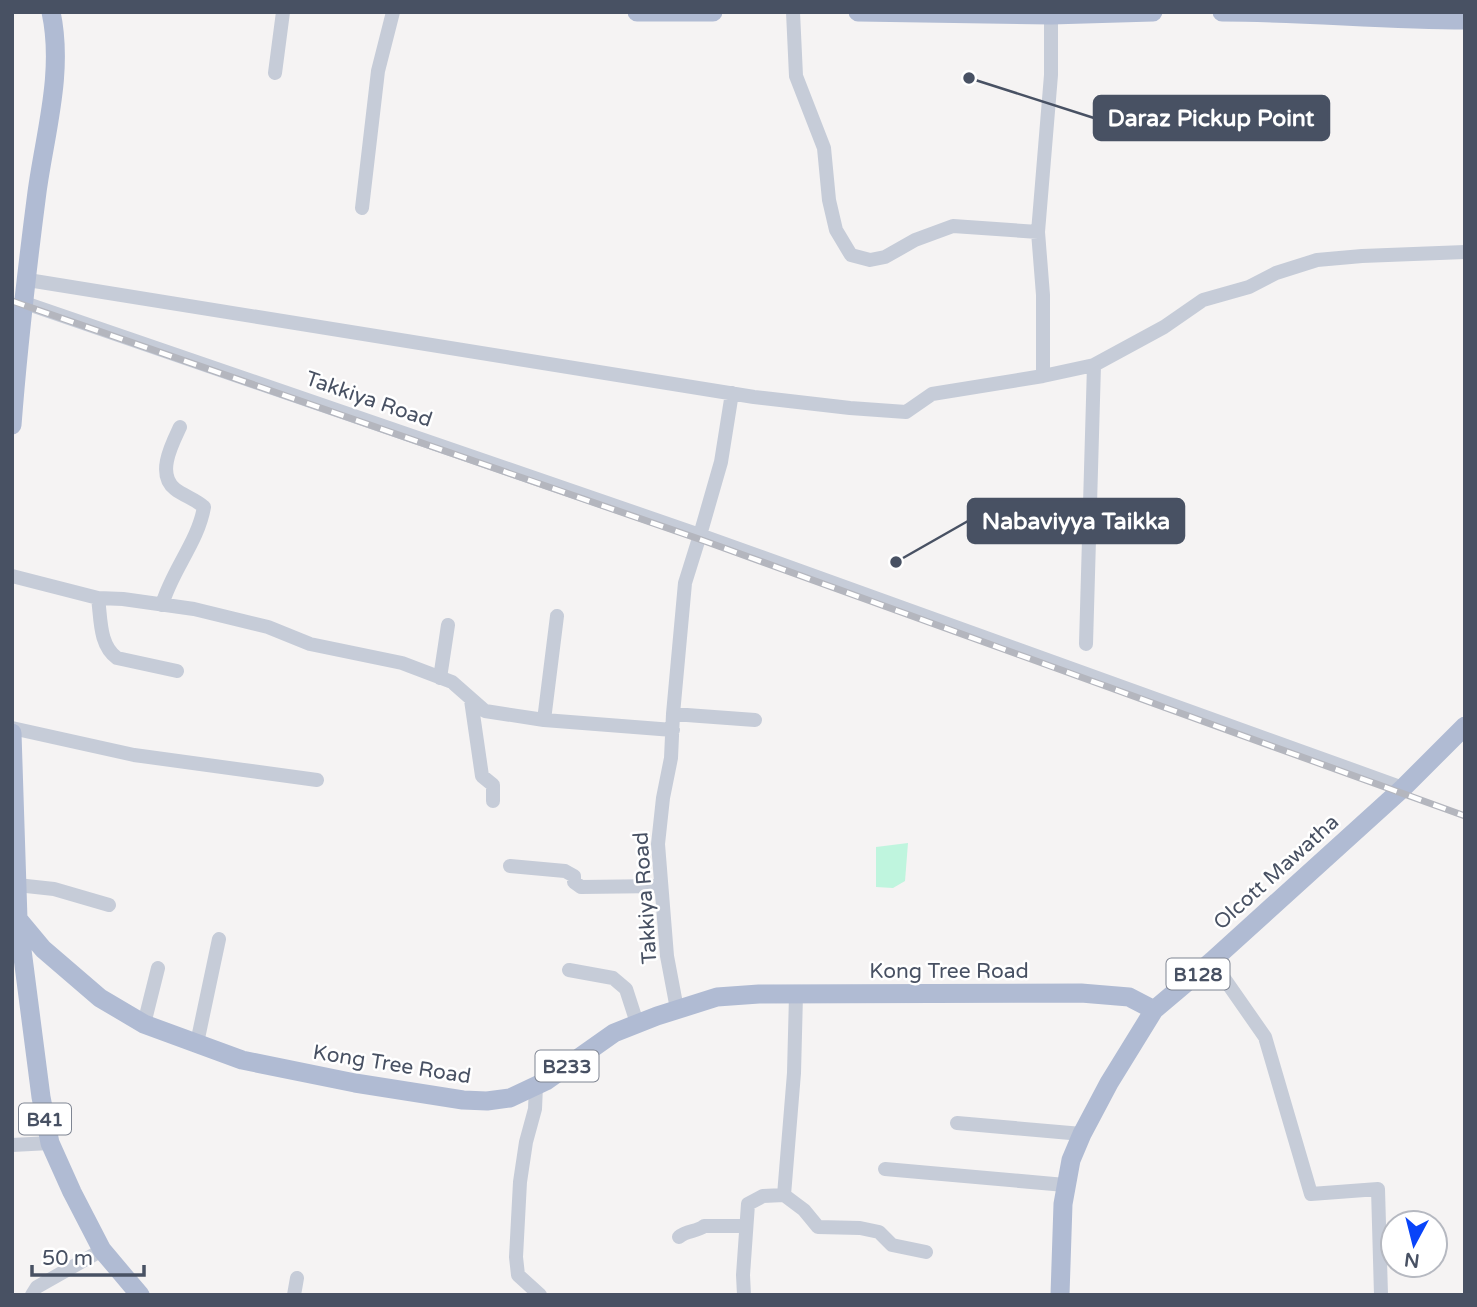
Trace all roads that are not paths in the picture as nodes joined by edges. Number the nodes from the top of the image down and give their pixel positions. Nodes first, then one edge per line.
1 (51, 12) edge
2 (283, 12) edge
3 (393, 12) edge
4 (638, 12) edge
5 (713, 12) edge
6 (793, 12) edge
7 (858, 12) edge
8 (1153, 12) edge
9 (1222, 12) edge
10 (1051, 15) junction
11 (1412, 16) edge
12 (1465, 20) edge
13 (275, 73) dead end
14 (362, 208) dead end
15 (1038, 232) junction
16 (1465, 252) edge
17 (28, 280) junction
18 (25, 303) junction
19 (1094, 365) junction
20 (1043, 376) junction
21 (732, 393) junction
22 (12, 425) edge
23 (180, 427) dead end
24 (700, 535) junction
25 (12, 576) edge
26 (98, 598) junction
27 (162, 604) junction
28 (557, 616) dead end
29 (448, 625) dead end
30 (1086, 644) dead end
31 (177, 671) dead end
32 (440, 678) junction
33 (471, 701) junction
34 (673, 714) junction
35 (544, 720) junction
36 (755, 720) dead end
37 (1465, 726) edge
38 (673, 730) junction
39 (12, 731) edge
40 (317, 780) dead end
41 (1403, 788) junction
42 (493, 801) dead end
43 (510, 866) dead end
44 (17, 885) junction
45 (661, 886) junction
46 (109, 905) dead end
47 (15, 917) edge
48 (219, 939) dead end
49 (1212, 961) junction
50 (158, 968) dead end
51 (569, 970) dead end
52 (796, 995) junction
53 (677, 1009) junction
54 (1154, 1010) junction
55 (637, 1023) junction
56 (144, 1024) junction
57 (197, 1043) junction
58 (536, 1086) junction
59 (957, 1123) dead end
60 (1082, 1134) junction
61 (50, 1143) junction
62 (12, 1145) edge
63 (885, 1169) dead end
64 (1065, 1185) junction
65 (784, 1195) junction
66 (746, 1226) junction
67 (680, 1237) dead end
68 (102, 1250) junction
69 (926, 1252) dead end
70 (297, 1278) dead end
71 (32, 1295) edge
72 (140, 1295) edge
73 (294, 1295) edge
74 (540, 1295) edge
75 (744, 1295) edge
76 (1060, 1295) edge
77 (1381, 1295) edge

1 - 17 main road
2 - 13 street
3 - 14 street
4 - 5 main road
6 - 15 street
7 - 10 main road
8 - 10 main road
9 - 11 main road
10 - 15 street
11 - 12 main road
15 - 20 street
16 - 19 street
17 - 18 main road
17 - 21 street
18 - 22 main road
18 - 24 street, Takkiya Road
19 - 20 street
19 - 30 street
20 - 21 street
21 - 24 street, Takkiya Road
23 - 27 street
24 - 34 street, Takkiya Road
24 - 41 street
25 - 26 street
26 - 27 street
26 - 31 street
27 - 32 street
28 - 35 street
29 - 32 street
32 - 33 street
33 - 35 street
33 - 42 street
34 - 36 street
34 - 38 street, Takkiya Road
35 - 38 street
37 - 41 main road, Olcott Mawatha / B128
38 - 45 street, Takkiya Road
39 - 40 street
39 - 44 main road, B41
41 - 49 main road, Olcott Mawatha / B128
43 - 45 street
44 - 46 street
44 - 47 main road, B41
45 - 53 street, Takkiya Road
47 - 56 main road, Kong Tree Road / B233
47 - 61 main road, B41
48 - 57 street
49 - 54 main road, Olcott Mawatha / B128
49 - 77 street
50 - 56 street
51 - 55 street
52 - 53 main road, Kong Tree Road / B233
52 - 54 main road, Kong Tree Road / B233
52 - 65 street
53 - 55 main road, Kong Tree Road / B233
54 - 60 main road, Olcott Mawatha / B128
55 - 58 main road, Kong Tree Road / B233
56 - 57 main road, Kong Tree Road / B233
57 - 58 main road, Kong Tree Road / B233
58 - 74 street
59 - 60 street
60 - 64 main road, Olcott Mawatha / B128
61 - 62 street
61 - 68 main road, B41
63 - 64 street
64 - 76 main road, Olcott Mawatha / B128
65 - 66 street
65 - 69 street
66 - 67 street
66 - 75 street
68 - 71 street
68 - 72 main road, B41
70 - 73 street

